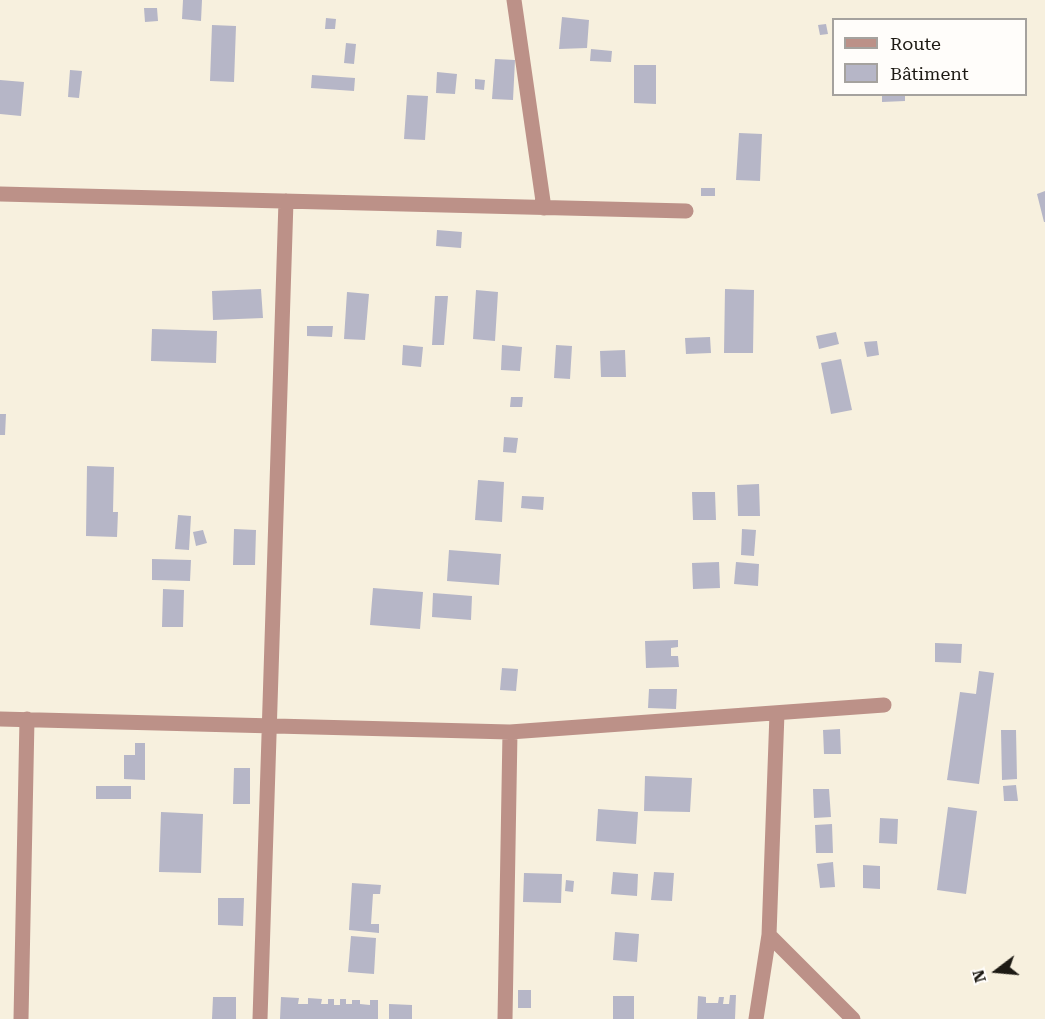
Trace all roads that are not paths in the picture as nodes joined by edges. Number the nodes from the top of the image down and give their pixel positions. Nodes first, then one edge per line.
1 (514, 0) edge
2 (0, 194) edge
3 (286, 201) junction
4 (544, 208) junction
5 (686, 211) dead end
6 (884, 705) dead end
7 (777, 713) junction
8 (0, 718) edge
9 (27, 719) junction
10 (269, 726) junction
11 (510, 732) junction
12 (769, 935) junction
13 (21, 1019) edge
14 (260, 1019) edge
15 (505, 1019) edge
16 (756, 1019) edge
17 (853, 1019) edge

1 - 4 street
2 - 3 street
3 - 4 street
3 - 10 street
4 - 5 street
6 - 7 street
7 - 11 street
7 - 12 street
8 - 9 street
9 - 10 street
9 - 13 street
10 - 11 street
10 - 14 street
11 - 15 street
12 - 16 street
12 - 17 street

